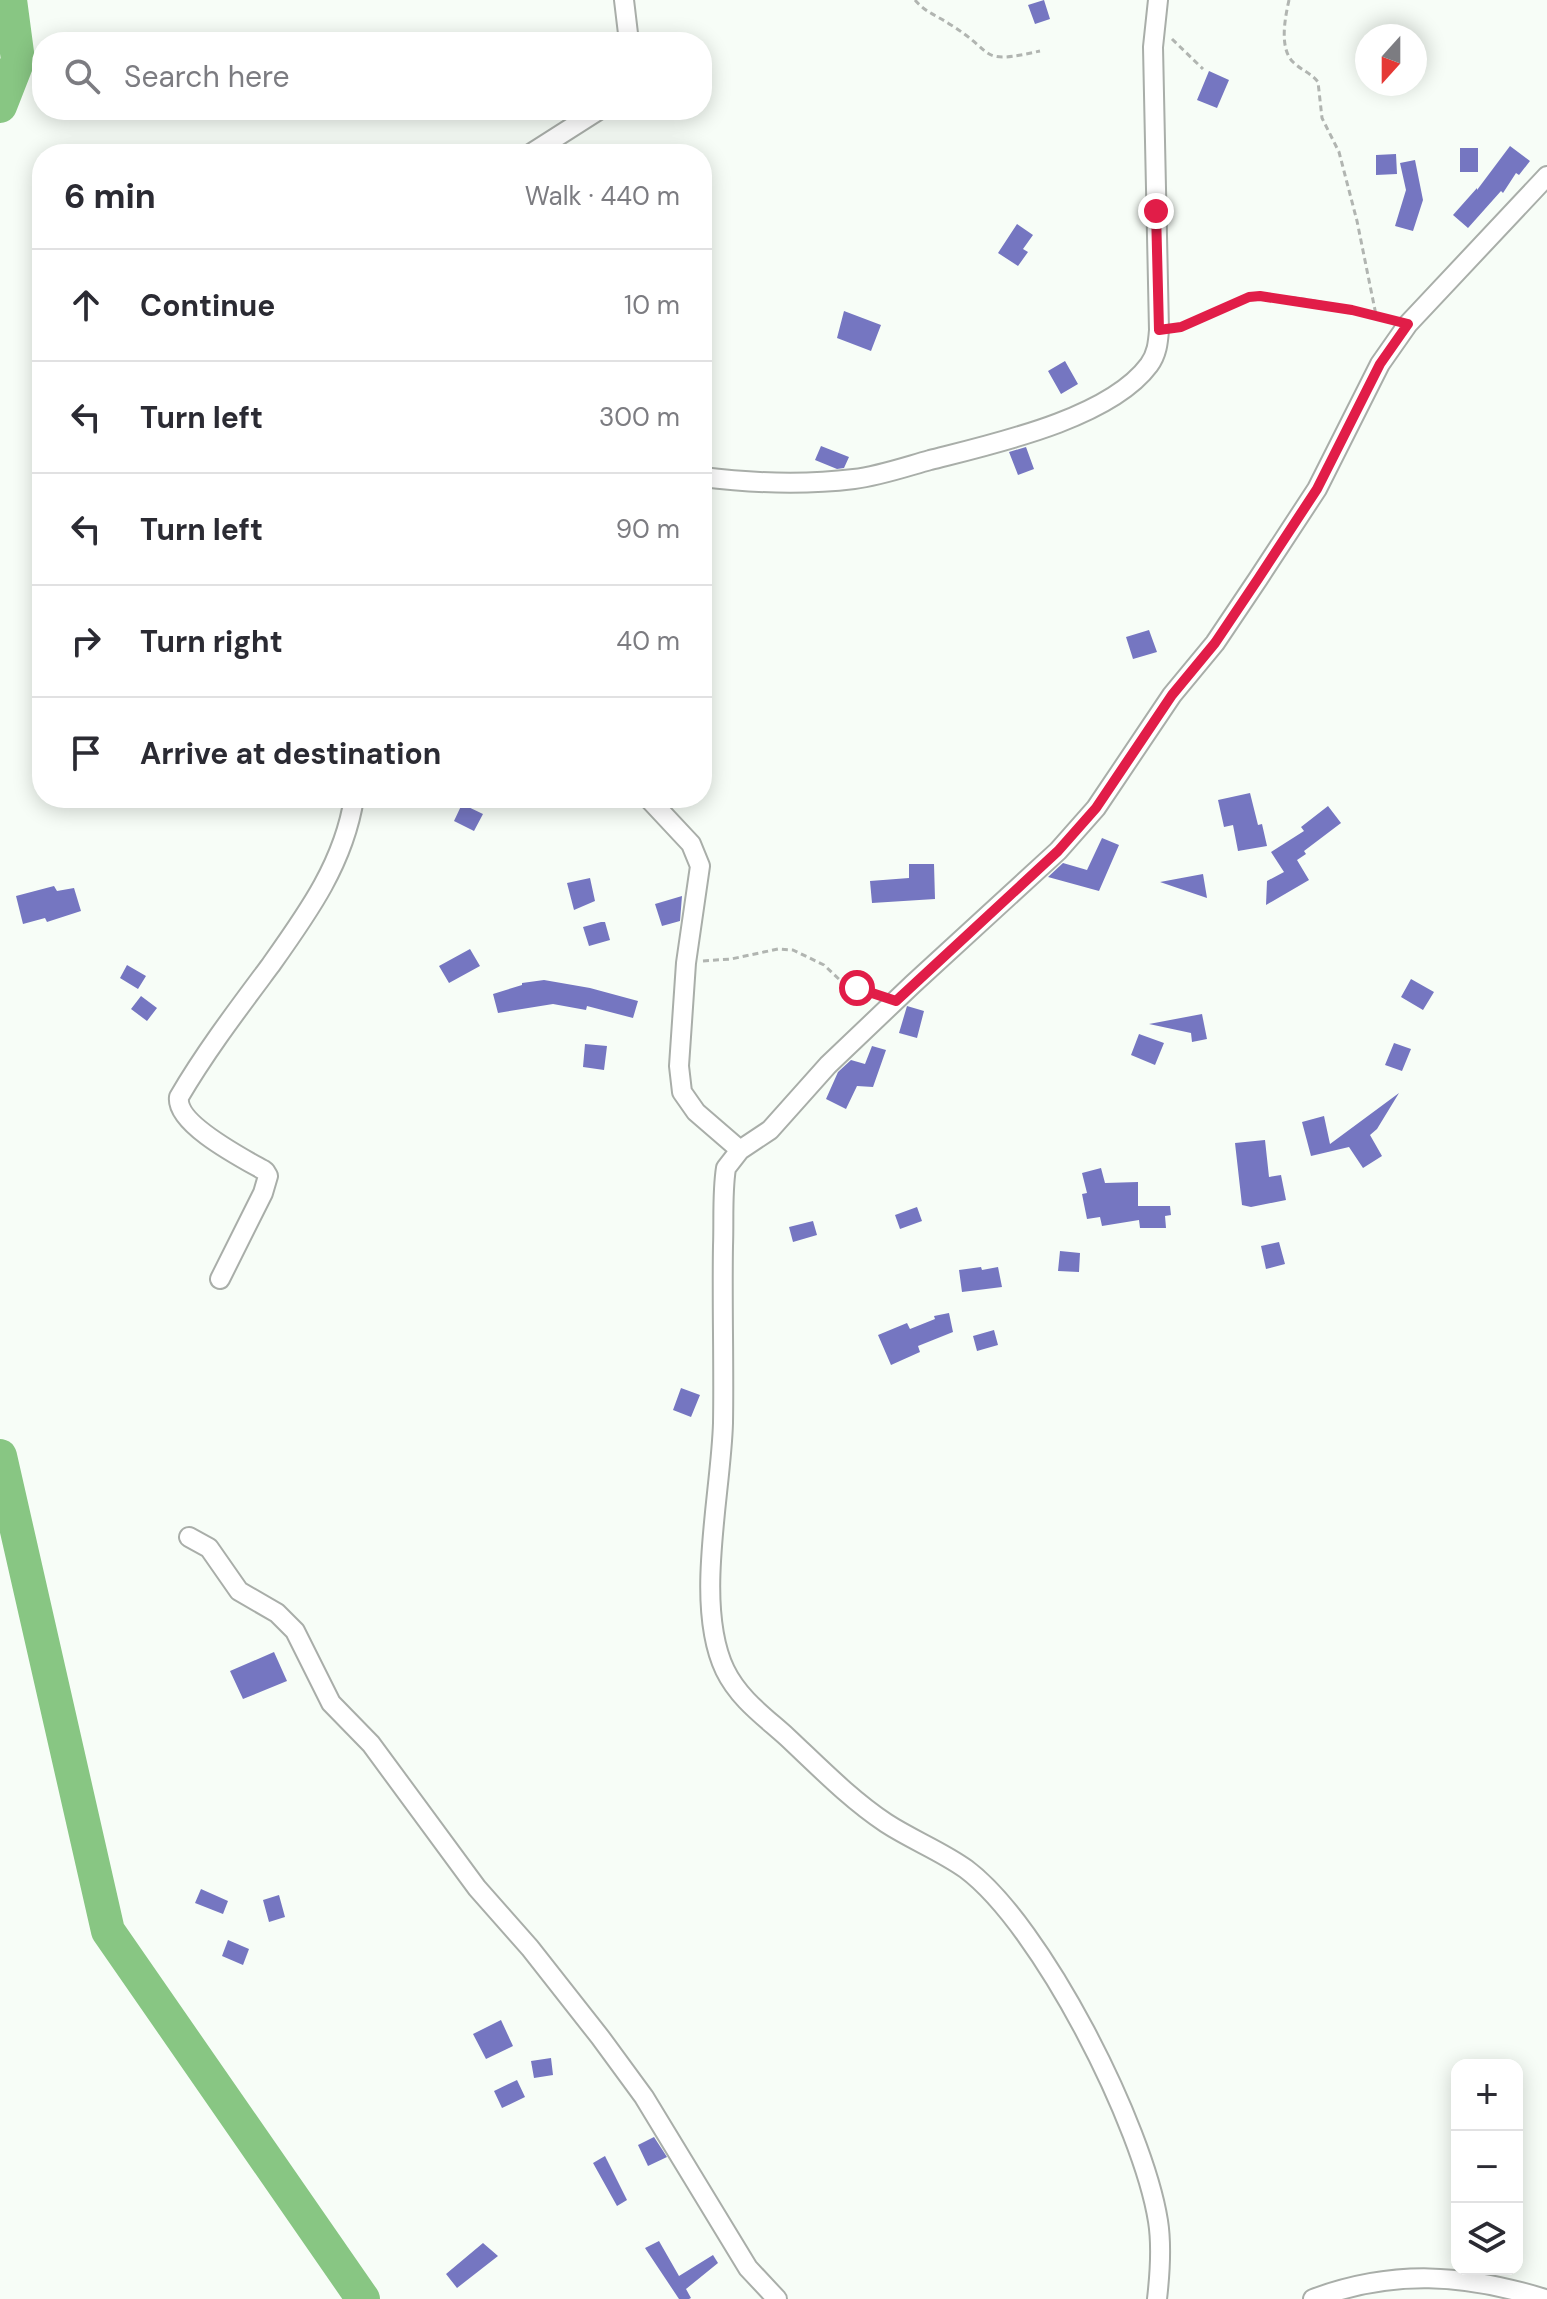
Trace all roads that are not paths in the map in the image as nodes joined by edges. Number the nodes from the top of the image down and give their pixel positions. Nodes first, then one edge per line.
1 (624, 0) edge
2 (1158, 0) edge
3 (628, 32) edge
4 (583, 120) edge
5 (546, 144) edge
6 (1547, 176) edge
7 (712, 478) edge
8 (351, 808) edge
9 (658, 808) edge
10 (740, 1150) junction
11 (220, 1279) dead end
12 (189, 1537) dead end
13 (1493, 2292) edge
14 (777, 2299) edge
15 (1157, 2299) edge
16 (1313, 2299) edge
17 (1545, 2299) edge

1 - 3 street
2 - 7 street
4 - 5 street
6 - 10 street
8 - 11 street
9 - 10 street
10 - 15 street
12 - 14 street
13 - 16 street
13 - 17 street

